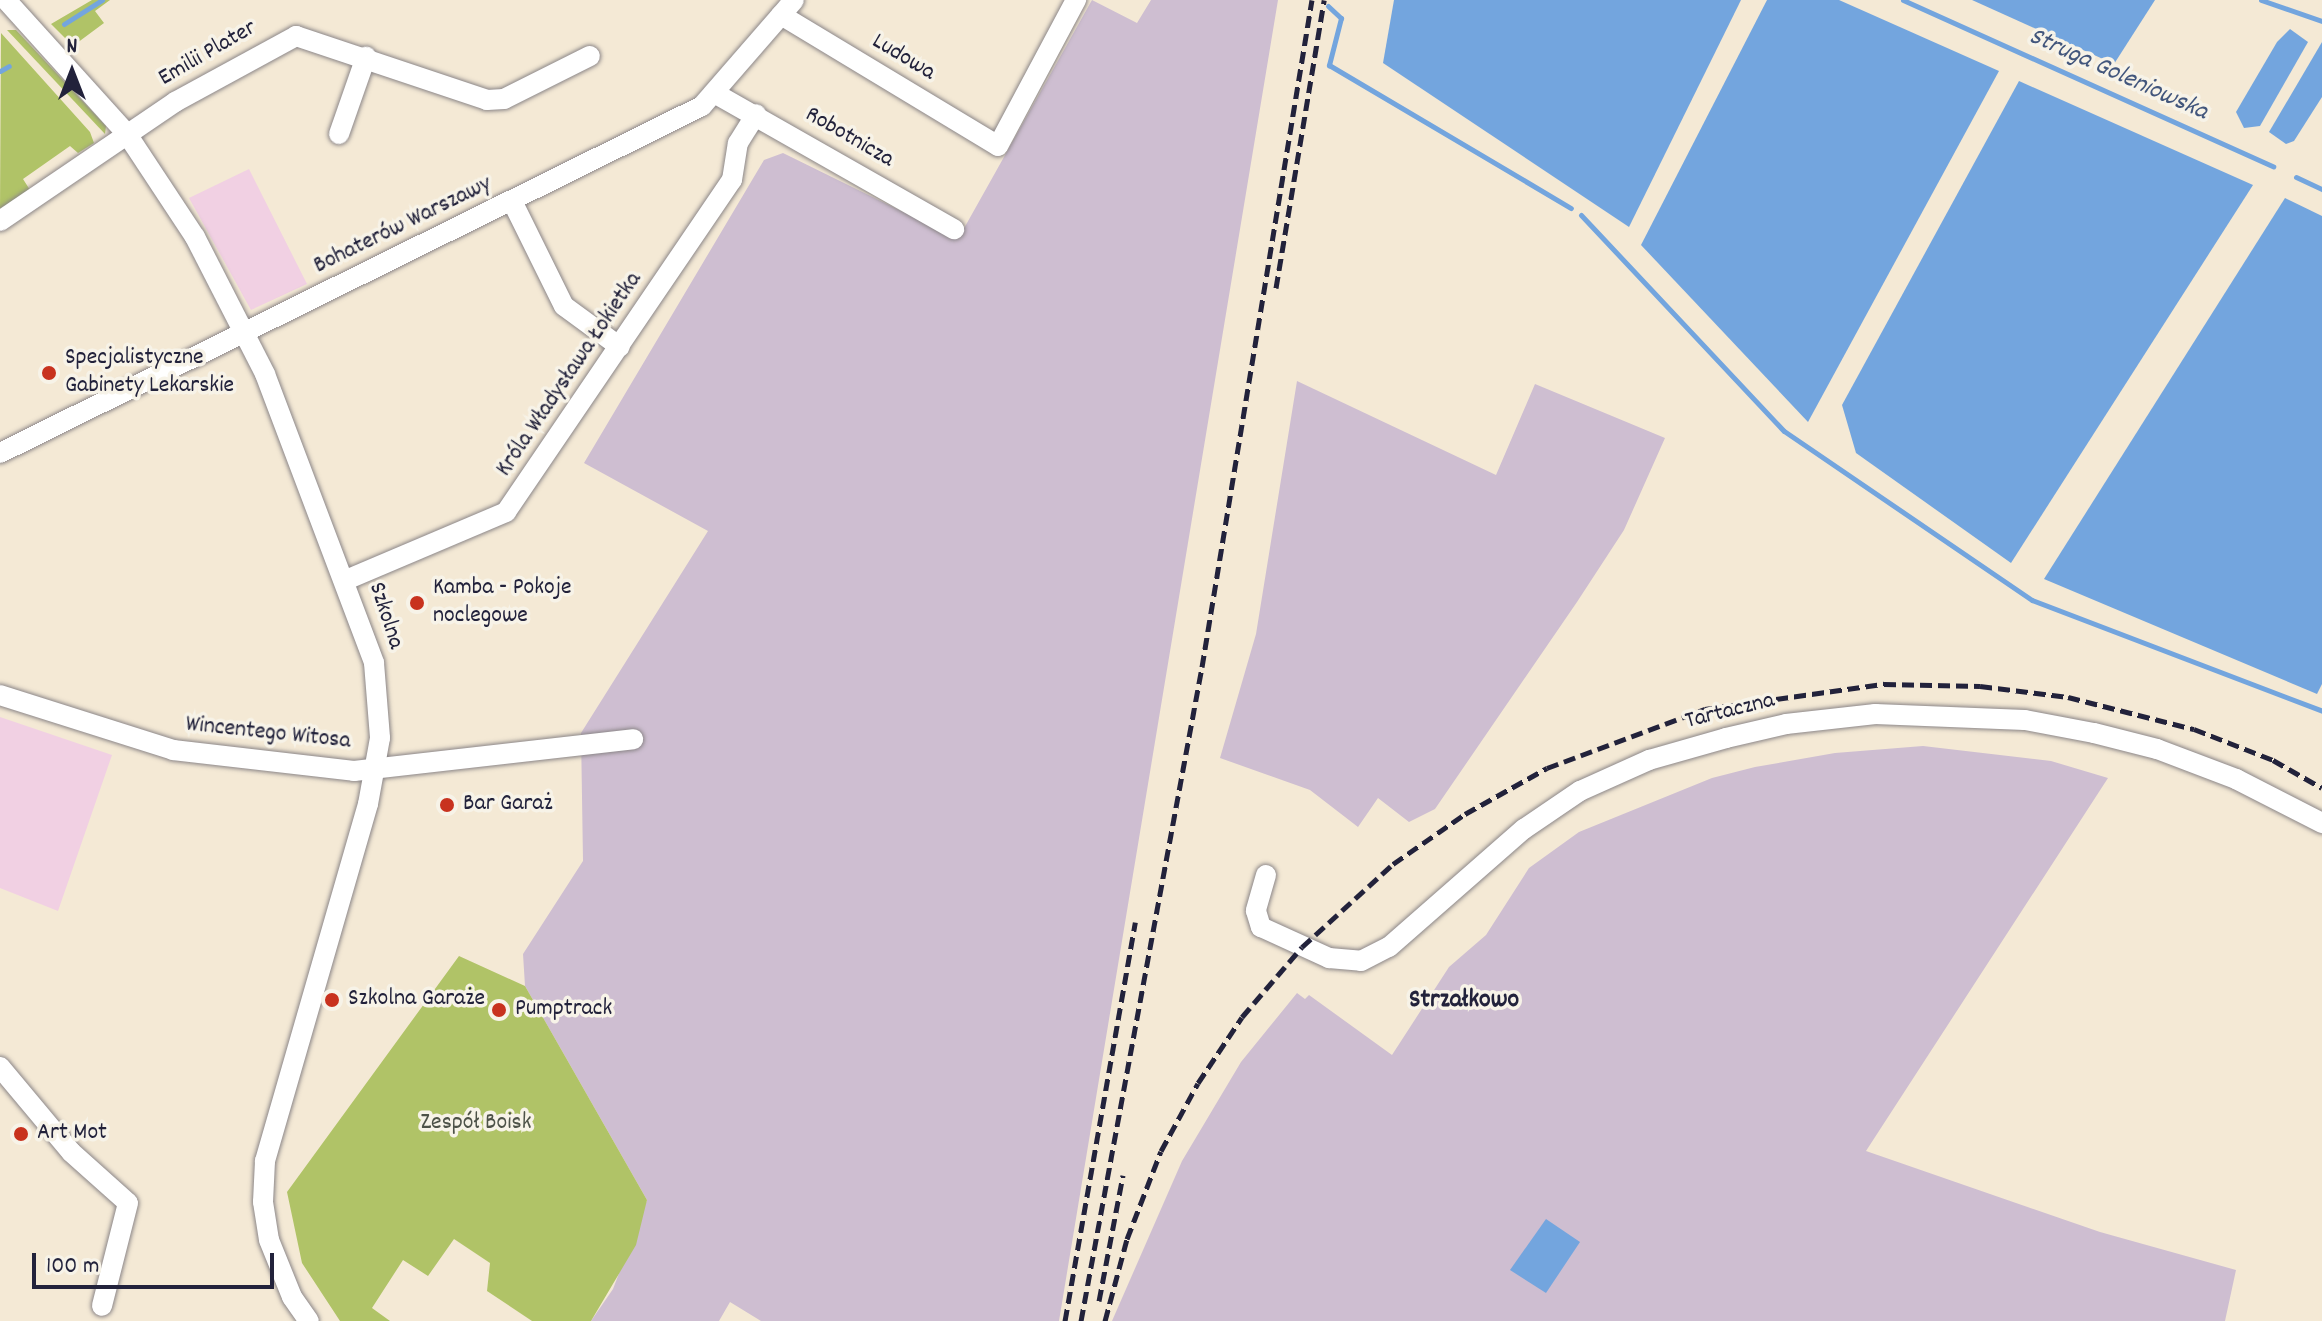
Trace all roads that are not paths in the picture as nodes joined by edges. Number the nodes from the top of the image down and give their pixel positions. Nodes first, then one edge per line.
1 (6, 0) edge
2 (1071, 2) edge
3 (787, 8) edge
4 (590, 56) dead end
5 (366, 57) junction
6 (716, 94) junction
7 (756, 114) junction
8 (127, 134) junction
9 (339, 134) dead end
10 (512, 201) junction
11 (0, 221) edge
12 (954, 229) dead end
13 (246, 331) junction
14 (620, 347) junction
15 (0, 453) edge
16 (346, 580) junction
17 (0, 695) edge
18 (633, 739) dead end
19 (376, 767) junction
20 (2322, 823) edge
21 (1266, 875) dead end
22 (0, 1067) edge
23 (102, 1306) dead end
24 (309, 1321) edge

1 - 8 street, Szkolna
2 - 3 street, Ludowa
3 - 6 street, Bohaterów Warszawy
4 - 5 street, Emilii Plater
5 - 8 street, Emilii Plater
5 - 9 street
6 - 7 street, Robotnicza
6 - 10 street, Bohaterów Warszawy
7 - 12 street, Robotnicza
7 - 14 street, Króla Władysława Łokietka
8 - 11 street, Emilii Plater
8 - 13 street, Szkolna
10 - 13 street, Bohaterów Warszawy
10 - 14 street
13 - 15 street, Bohaterów Warszawy
13 - 16 street, Szkolna
14 - 16 street, Króla Władysława Łokietka
16 - 19 street, Szkolna
17 - 19 street, Wincentego Witosa
18 - 19 street, Wincentego Witosa
19 - 24 street, Szkolna
20 - 21 street, Tartaczna
22 - 23 street

